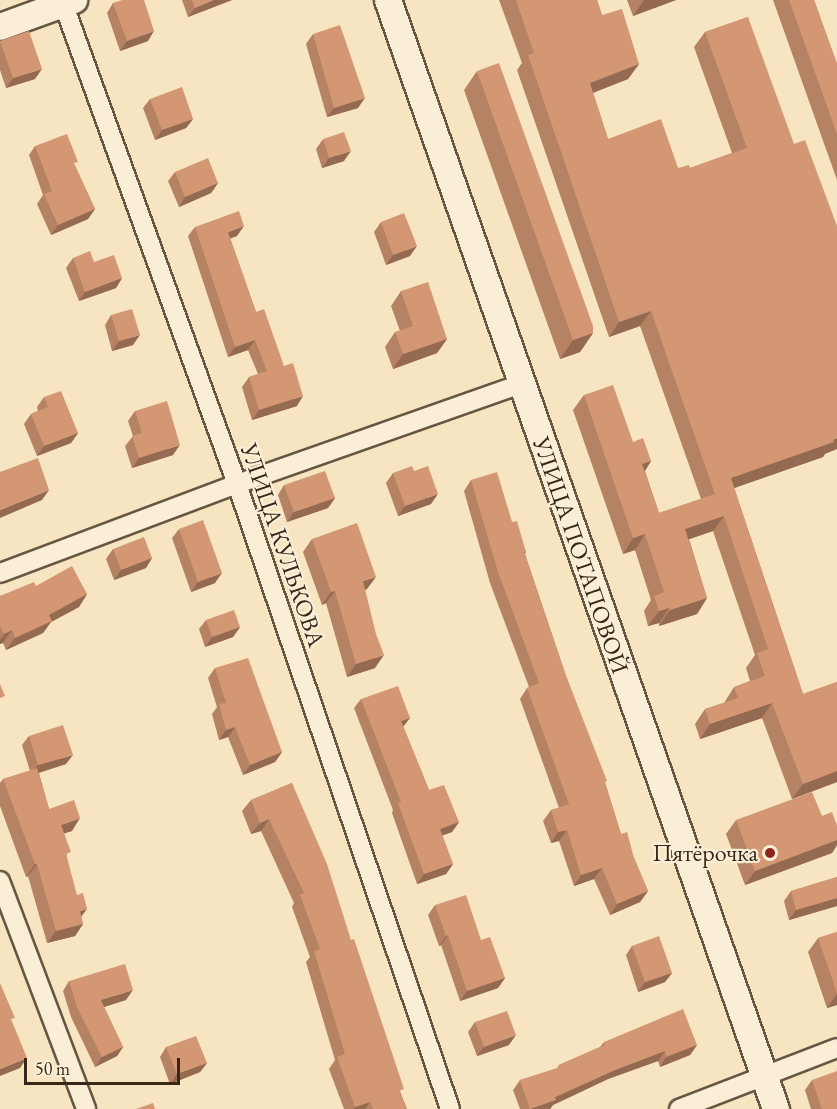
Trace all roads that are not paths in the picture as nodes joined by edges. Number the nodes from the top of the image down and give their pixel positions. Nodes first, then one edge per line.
1 (388, 0) edge
2 (66, 1) edge
3 (0, 27) edge
4 (521, 384) junction
5 (237, 484) junction
6 (0, 573) edge
7 (0, 881) edge
8 (837, 1048) edge
9 (764, 1077) junction
10 (86, 1109) edge
11 (450, 1109) edge
12 (679, 1109) edge
13 (776, 1109) edge

1 - 4 main road, УЛИЦА ПОТАПОВОЙ
2 - 3 main road
2 - 5 street, УЛИЦА КУЛЬКОВА
4 - 5 street
4 - 9 main road, УЛИЦА ПОТАПОВОЙ
5 - 6 street
5 - 11 street, УЛИЦА КУЛЬКОВА
7 - 10 street
8 - 9 street
9 - 12 street
9 - 13 main road, УЛИЦА ПОТАПОВОЙ

